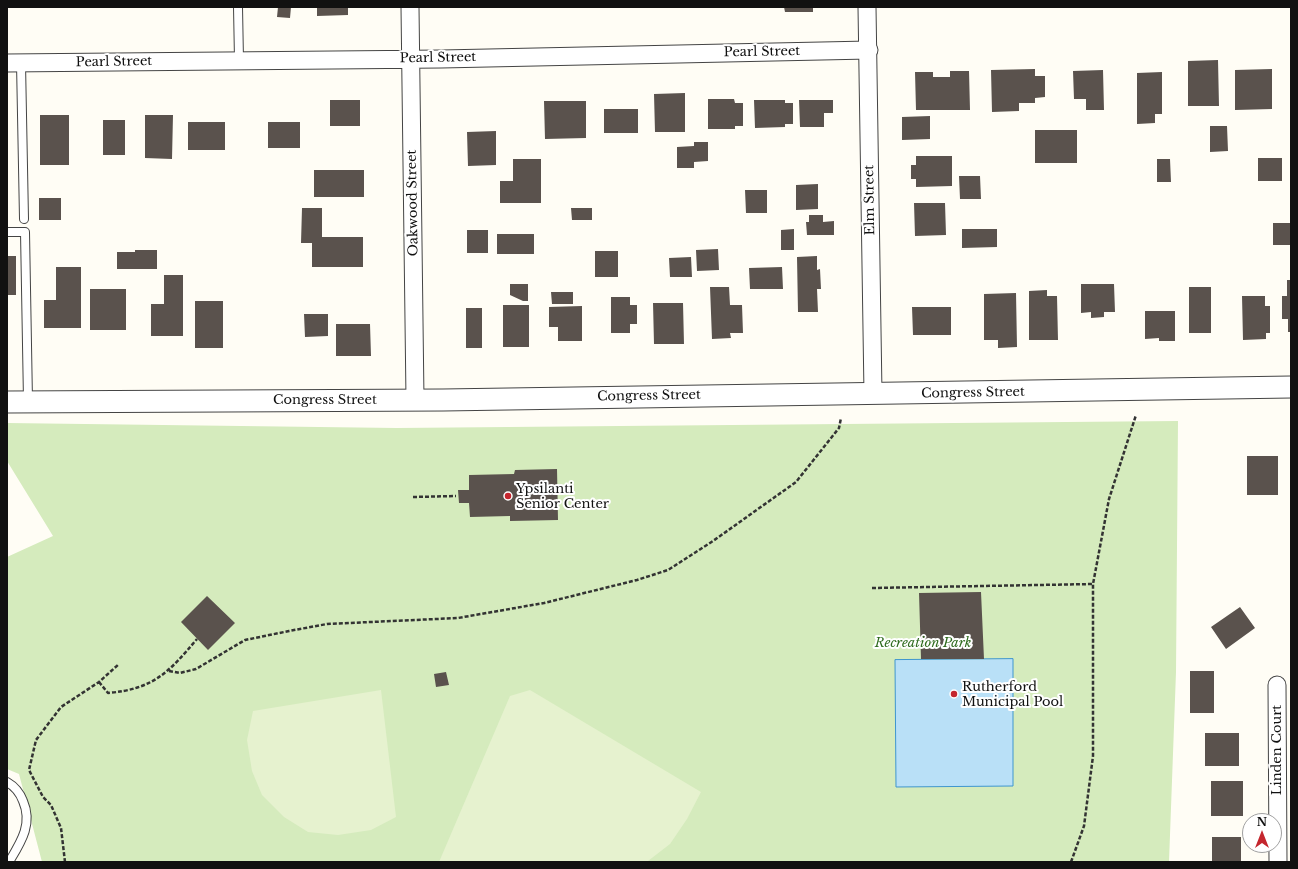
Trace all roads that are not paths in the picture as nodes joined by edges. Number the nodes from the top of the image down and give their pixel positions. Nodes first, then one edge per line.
1 (238, 7) edge
2 (410, 7) edge
3 (867, 7) edge
4 (869, 50) junction
5 (411, 59) junction
6 (239, 60) junction
7 (14, 63) edge
8 (24, 220) dead end
9 (7, 232) edge
10 (1291, 387) edge
11 (873, 394) junction
12 (415, 399) junction
13 (7, 402) edge
14 (28, 402) junction
15 (1277, 685) dead end
16 (7, 782) edge
17 (9, 862) edge
18 (1278, 862) edge

1 - 6 lane
2 - 5 street, Oakwood Street
3 - 4 street, Elm Street
4 - 5 street, Pearl Street
4 - 11 street, Elm Street
5 - 6 street, Pearl Street
5 - 12 street, Oakwood Street
6 - 7 street, Pearl Street
7 - 8 lane
9 - 14 lane
10 - 11 street, Congress Street
11 - 12 street, Congress Street
12 - 14 street, Congress Street
13 - 14 street, Congress Street
15 - 18 street, Linden Court
16 - 17 lane

